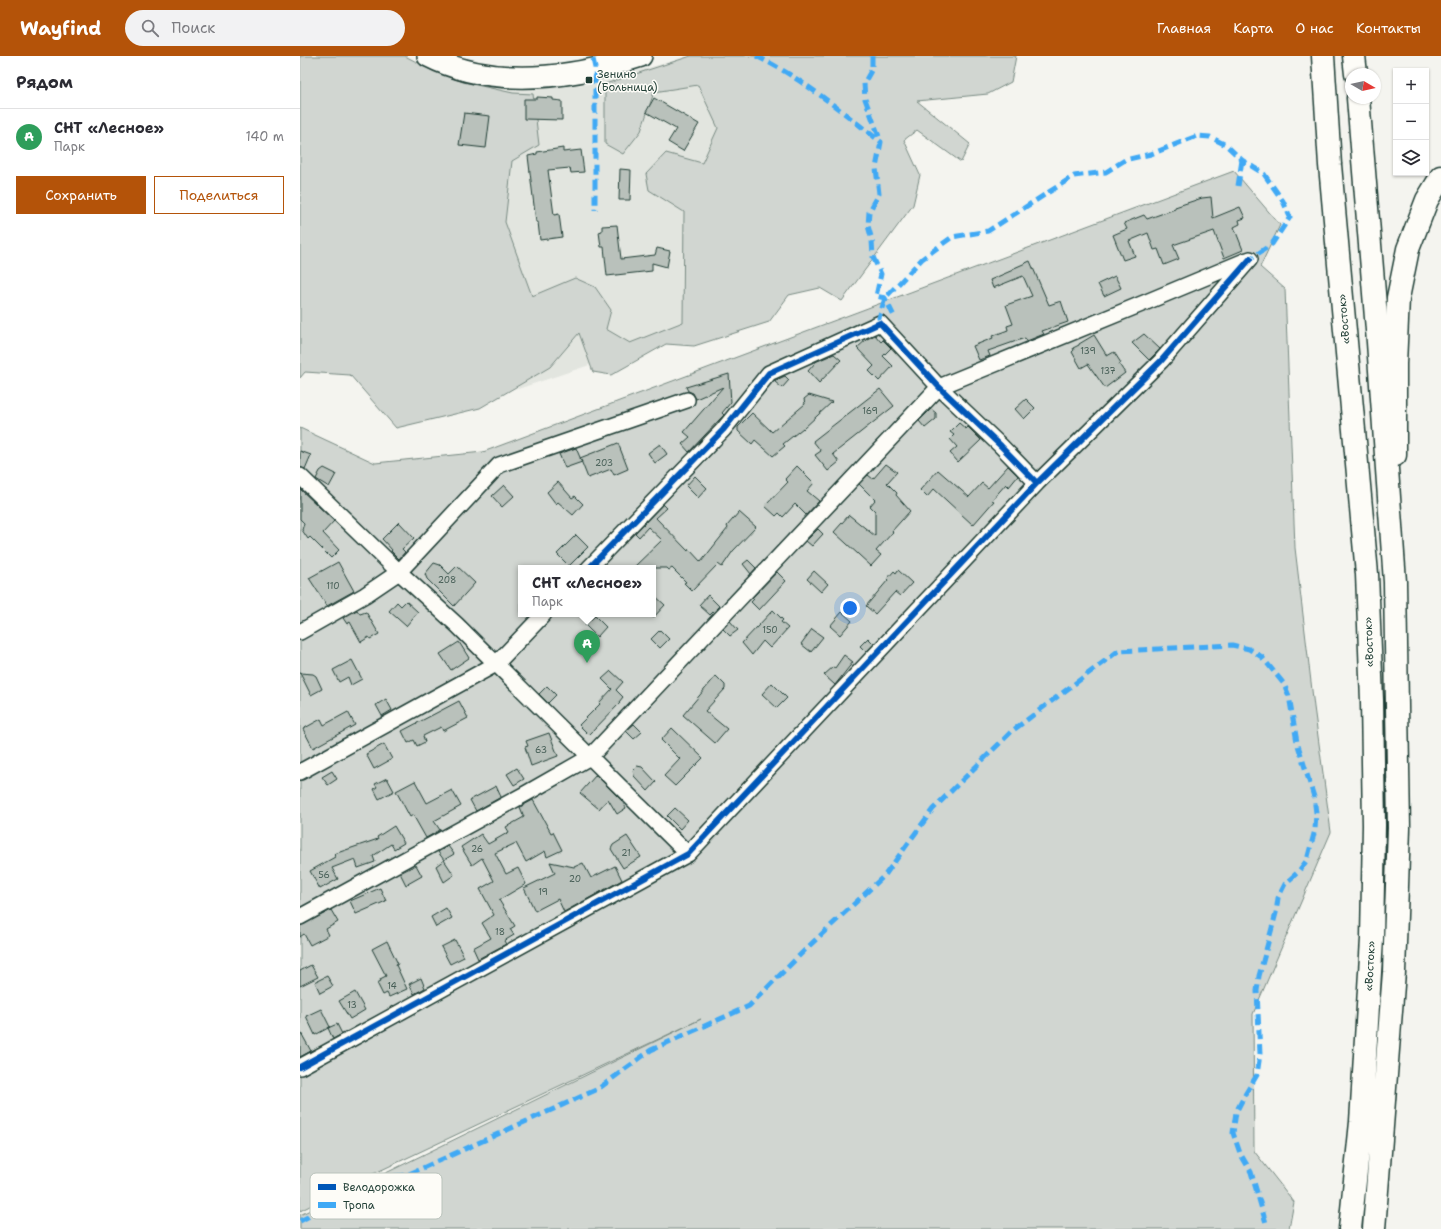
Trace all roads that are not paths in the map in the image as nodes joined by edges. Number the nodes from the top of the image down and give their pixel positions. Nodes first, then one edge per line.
1 (428, 56) edge
2 (641, 56) edge
3 (1312, 56) edge
4 (1323, 56) edge
5 (1354, 56) edge
6 (1355, 68) edge
7 (1358, 104) edge
8 (1330, 165) junction
9 (1441, 177) edge
10 (939, 387) junction
11 (687, 400) dead end
12 (301, 479) edge
13 (1036, 483) junction
14 (592, 565) edge
15 (399, 572) junction
16 (1395, 582) junction
17 (541, 617) edge
18 (300, 632) edge
19 (496, 664) junction
20 (590, 757) junction
21 (300, 772) edge
22 (688, 854) junction
23 (300, 917) edge
24 (300, 1067) edge
25 (1350, 1229) edge
26 (1374, 1229) edge

1 - 2 main road
3 - 8 main road
4 - 8 main road, «Восток»
5 - 6 main road
7 - 16 main road
8 - 25 main road, «Восток»
9 - 16 main road
10 - 13 street
10 - 13 street
10 - 14 street
10 - 20 street
11 - 15 street
12 - 15 street
13 - 22 street
15 - 18 street
15 - 19 street
16 - 26 main road
17 - 19 street
19 - 20 street
19 - 21 street
20 - 22 street
20 - 23 street
22 - 24 street

